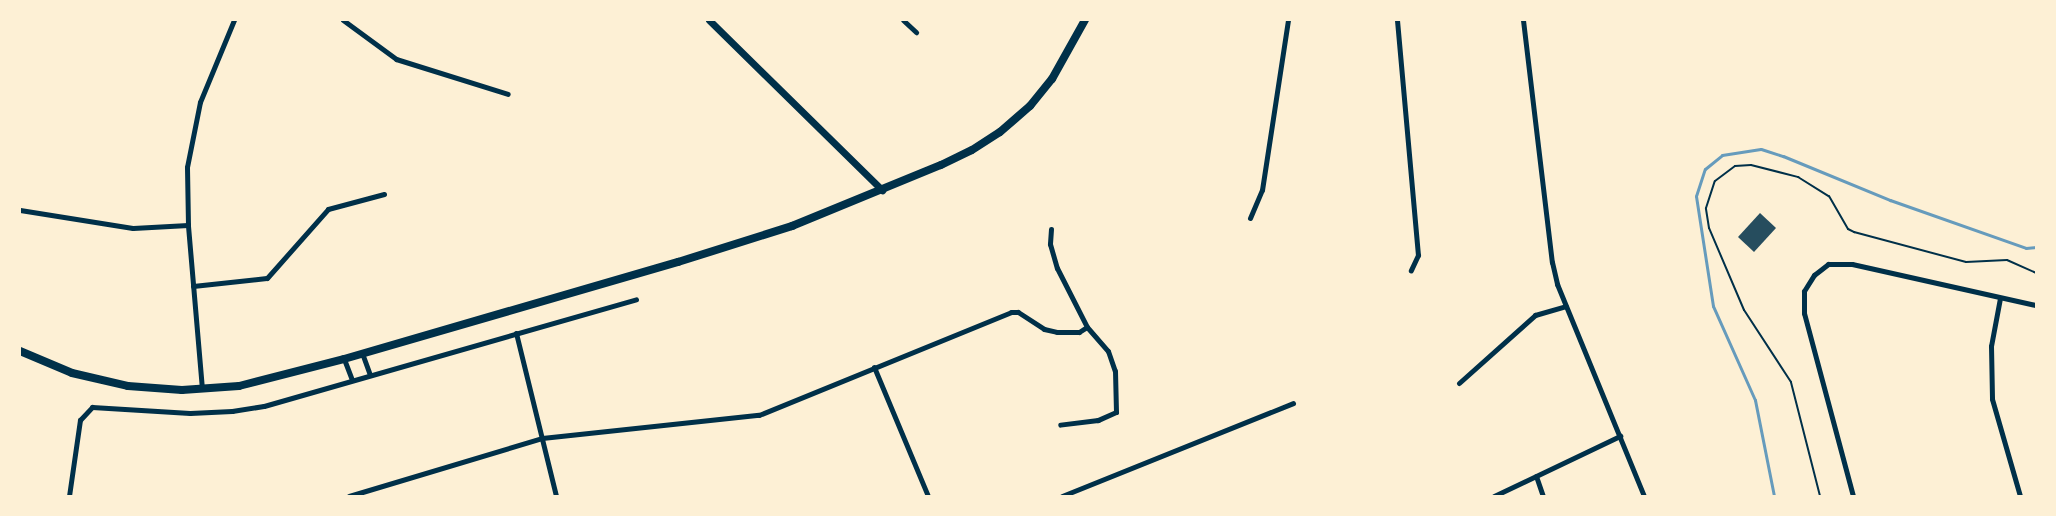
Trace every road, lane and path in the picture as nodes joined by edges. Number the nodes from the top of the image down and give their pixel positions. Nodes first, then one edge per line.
1 (234, 20) edge
2 (343, 20) edge
3 (709, 20) edge
4 (903, 20) edge
5 (1085, 20) edge
6 (1288, 20) edge
7 (1397, 20) edge
8 (1523, 20) edge
9 (916, 32) dead end
10 (508, 94) dead end
11 (882, 190) junction
12 (384, 194) dead end
13 (20, 210) edge
14 (1250, 218) dead end
15 (188, 225) junction
16 (1051, 229) dead end
17 (1411, 270) dead end
18 (193, 286) junction
19 (636, 298) dead end
20 (2000, 298) junction
21 (2037, 305) edge
22 (1566, 306) junction
23 (1087, 327) junction
24 (516, 333) junction
25 (20, 351) edge
26 (362, 353) junction
27 (344, 359) junction
28 (874, 367) junction
29 (370, 375) junction
30 (352, 381) junction
31 (1459, 383) dead end
32 (202, 389) junction
33 (1293, 403) dead end
34 (1060, 425) dead end
35 (1620, 436) junction
36 (542, 438) junction
37 (1536, 476) junction
38 (372, 489) junction
39 (69, 496) edge
40 (349, 496) edge
41 (374, 496) edge
42 (556, 496) edge
43 (928, 496) edge
44 (1064, 496) edge
45 (1494, 496) edge
46 (1544, 496) edge
47 (1644, 496) edge
48 (1853, 496) edge
49 (2020, 496) edge

1 - 15 street
2 - 10 street
3 - 11 street
4 - 9 street
5 - 11 main road
6 - 14 street
7 - 17 street
8 - 22 street
11 - 26 main road
12 - 18 street
13 - 15 street
15 - 18 street
16 - 23 street
18 - 32 street
19 - 24 street
20 - 21 street
20 - 48 street
20 - 49 street
22 - 31 street
22 - 35 street
23 - 28 street
23 - 34 street
24 - 29 street
24 - 36 street
25 - 32 main road
26 - 27 main road
26 - 29 street
27 - 30 street
27 - 32 main road
28 - 36 street
28 - 43 street
29 - 30 street
30 - 39 street
33 - 44 street
35 - 37 street
35 - 47 street
36 - 38 street
36 - 42 street
37 - 45 street
37 - 46 street
38 - 40 street
38 - 41 street

